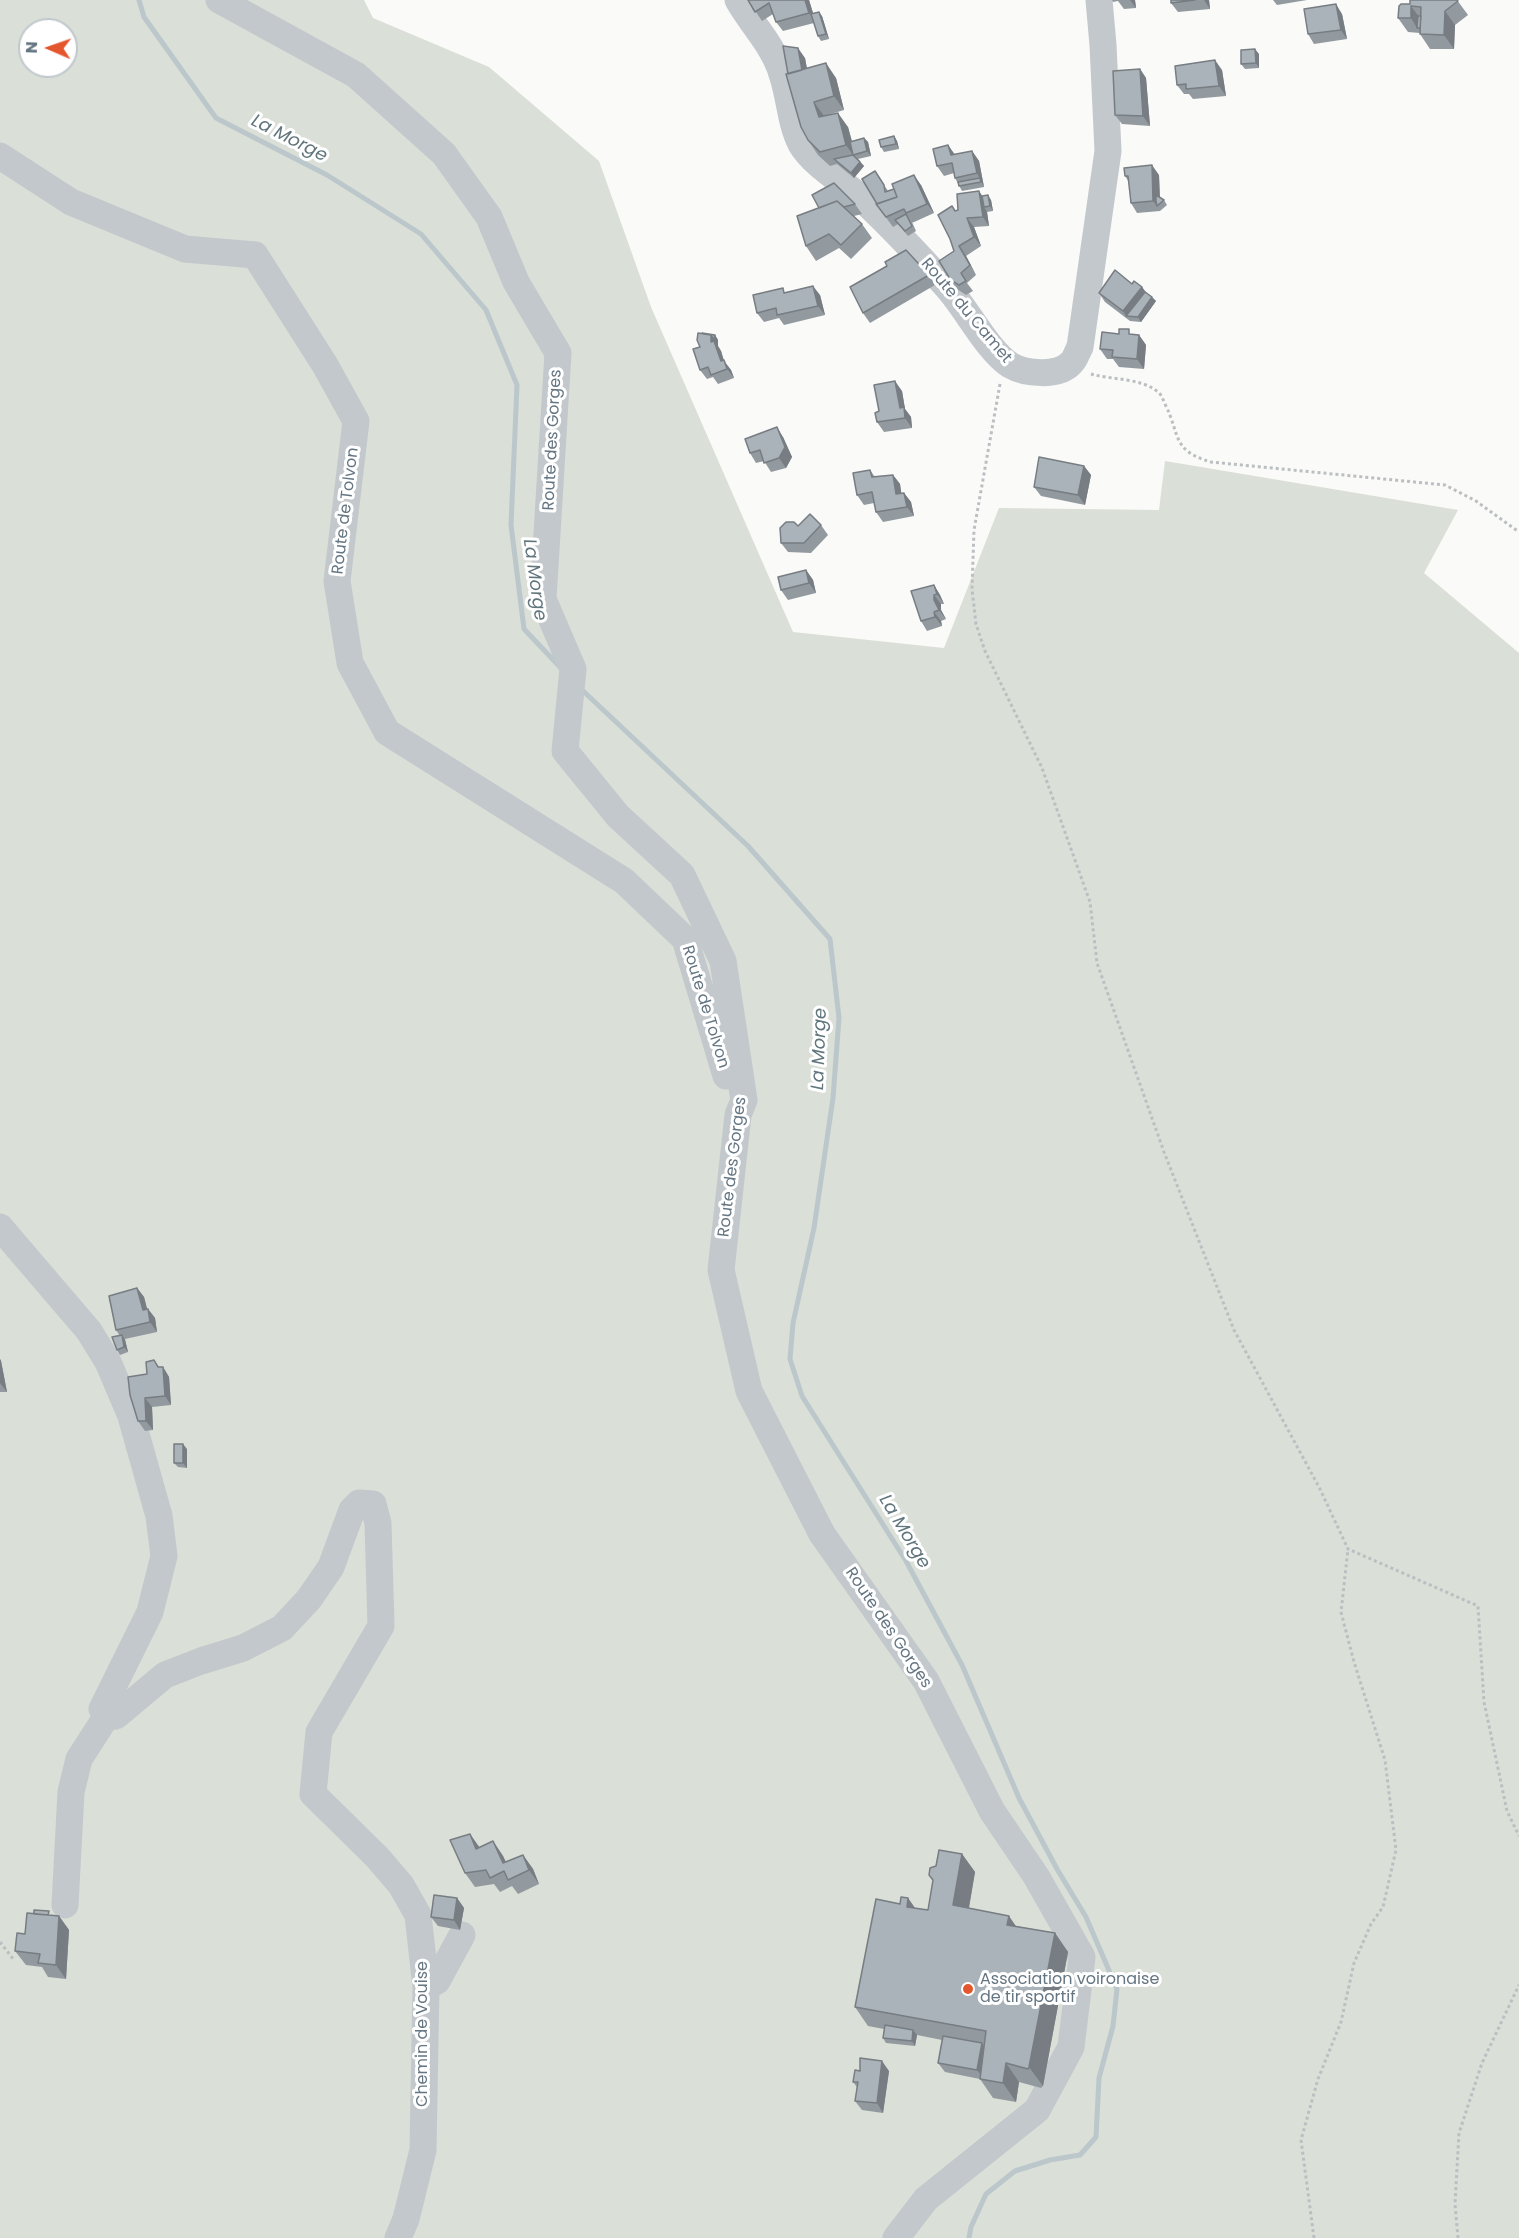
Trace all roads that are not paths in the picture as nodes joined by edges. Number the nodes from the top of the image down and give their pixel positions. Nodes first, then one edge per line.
1 (219, 0) edge
2 (738, 0) edge
3 (1099, 0) edge
4 (0, 156) edge
5 (738, 1115) junction
6 (0, 1227) edge
7 (106, 1717) junction
8 (65, 1905) dead end
9 (462, 1935) dead end
10 (426, 1987) junction
11 (398, 2238) edge
12 (896, 2238) edge

1 - 5 street, Route des Gorges
2 - 3 street, Route du Camet
4 - 5 street, Route de Tolvon
5 - 12 street, Route des Gorges
6 - 7 street
7 - 8 street
7 - 10 street, Chemin de Vouise
9 - 10 street
10 - 11 street, Chemin de Vouise

